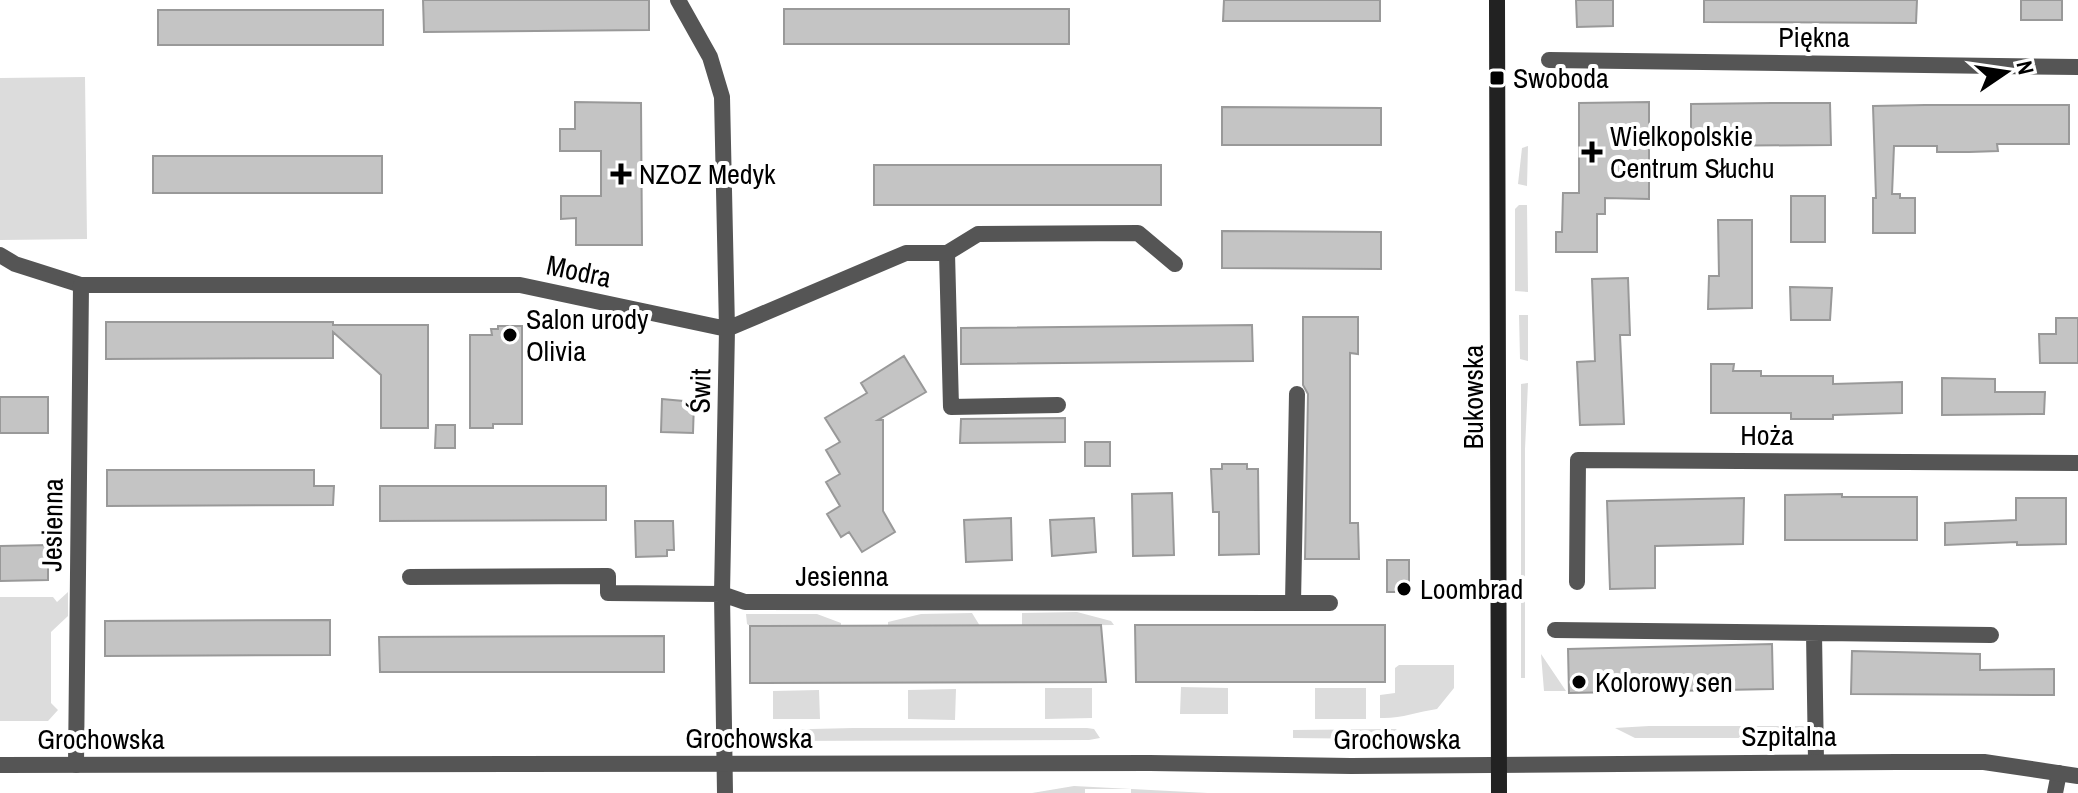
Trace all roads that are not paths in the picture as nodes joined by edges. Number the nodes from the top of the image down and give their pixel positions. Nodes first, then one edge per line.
1 (678, 0) edge
2 (1497, 0) edge
3 (1549, 60) dead end
4 (2078, 67) edge
5 (947, 253) junction
6 (0, 255) edge
7 (1175, 264) dead end
8 (81, 285) junction
9 (727, 329) junction
10 (1297, 394) dead end
11 (1058, 405) dead end
12 (2078, 463) edge
13 (410, 577) dead end
14 (1577, 582) dead end
15 (722, 594) junction
16 (1293, 603) junction
17 (1330, 603) dead end
18 (1555, 630) dead end
19 (1814, 633) junction
20 (1991, 635) dead end
21 (1816, 761) junction
22 (725, 764) junction
23 (1498, 764) junction
24 (0, 765) edge
25 (76, 765) junction
26 (2059, 773) junction
27 (2078, 776) edge
28 (725, 793) edge
29 (1499, 793) edge
30 (2055, 793) edge

1 - 9 street, Świt
2 - 23 main road, Bukowska
3 - 4 street, Piękna
5 - 7 street
5 - 9 street
5 - 11 street
6 - 8 street, Modra
8 - 9 street, Modra
8 - 25 street, Jesienna
9 - 15 street, Świt
10 - 16 street
12 - 14 street, Hoża
13 - 15 street, Jesienna
15 - 16 street, Jesienna
15 - 22 street, Świt
16 - 17 street, Jesienna
18 - 19 street
19 - 20 street
19 - 21 street
21 - 23 street, Szpitalna
21 - 26 street, Szpitalna
22 - 23 street, Grochowska
22 - 25 street, Grochowska
22 - 28 street, Świt
23 - 29 main road, Bukowska
24 - 25 street, Grochowska
26 - 27 street, Szpitalna
26 - 30 street

